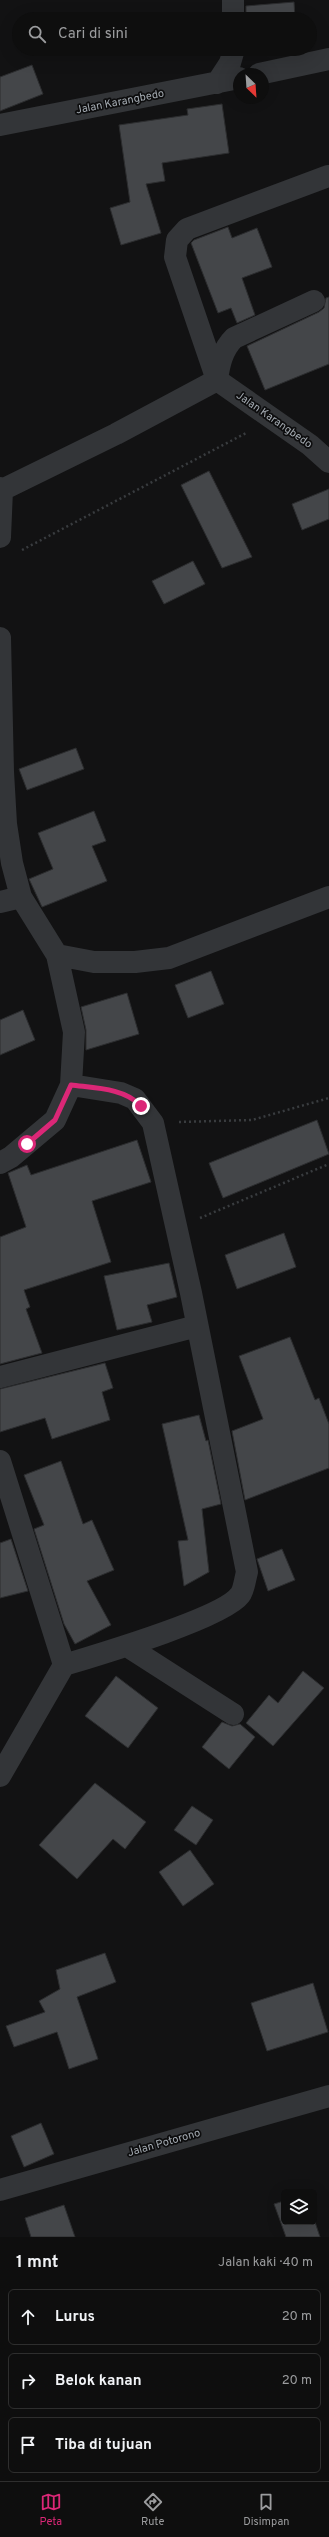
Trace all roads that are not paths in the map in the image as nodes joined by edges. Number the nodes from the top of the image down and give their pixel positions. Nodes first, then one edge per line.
1 (233, 0) edge
2 (233, 12) edge
3 (232, 56) edge
4 (329, 59) edge
5 (269, 72) edge
6 (233, 79) edge
7 (217, 83) junction
8 (0, 125) edge
9 (328, 176) edge
10 (314, 301) dead end
11 (217, 380) junction
12 (329, 462) edge
13 (1, 489) edge
14 (0, 527) edge
15 (0, 638) edge
16 (21, 897) junction
17 (329, 897) edge
18 (0, 902) edge
19 (57, 955) junction
20 (71, 1085) junction
21 (0, 1163) edge
22 (197, 1326) junction
23 (0, 1377) edge
24 (0, 1461) edge
25 (127, 1646) junction
26 (64, 1665) junction
27 (233, 1714) dead end
28 (0, 1776) edge
29 (329, 2096) edge
30 (0, 2190) edge

1 - 2 street
3 - 7 street
4 - 5 street
6 - 7 street, Jalan Karangbedo
7 - 8 street, Jalan Karangbedo
9 - 11 street
10 - 11 street
11 - 12 street, Jalan Karangbedo
11 - 13 street
13 - 14 street
15 - 16 street
16 - 18 street
16 - 19 street
17 - 19 street
19 - 20 street
20 - 21 street
20 - 22 street
22 - 23 street
22 - 25 street
24 - 26 street
25 - 26 street
25 - 27 street
26 - 28 street
29 - 30 street, Jalan Potorono

